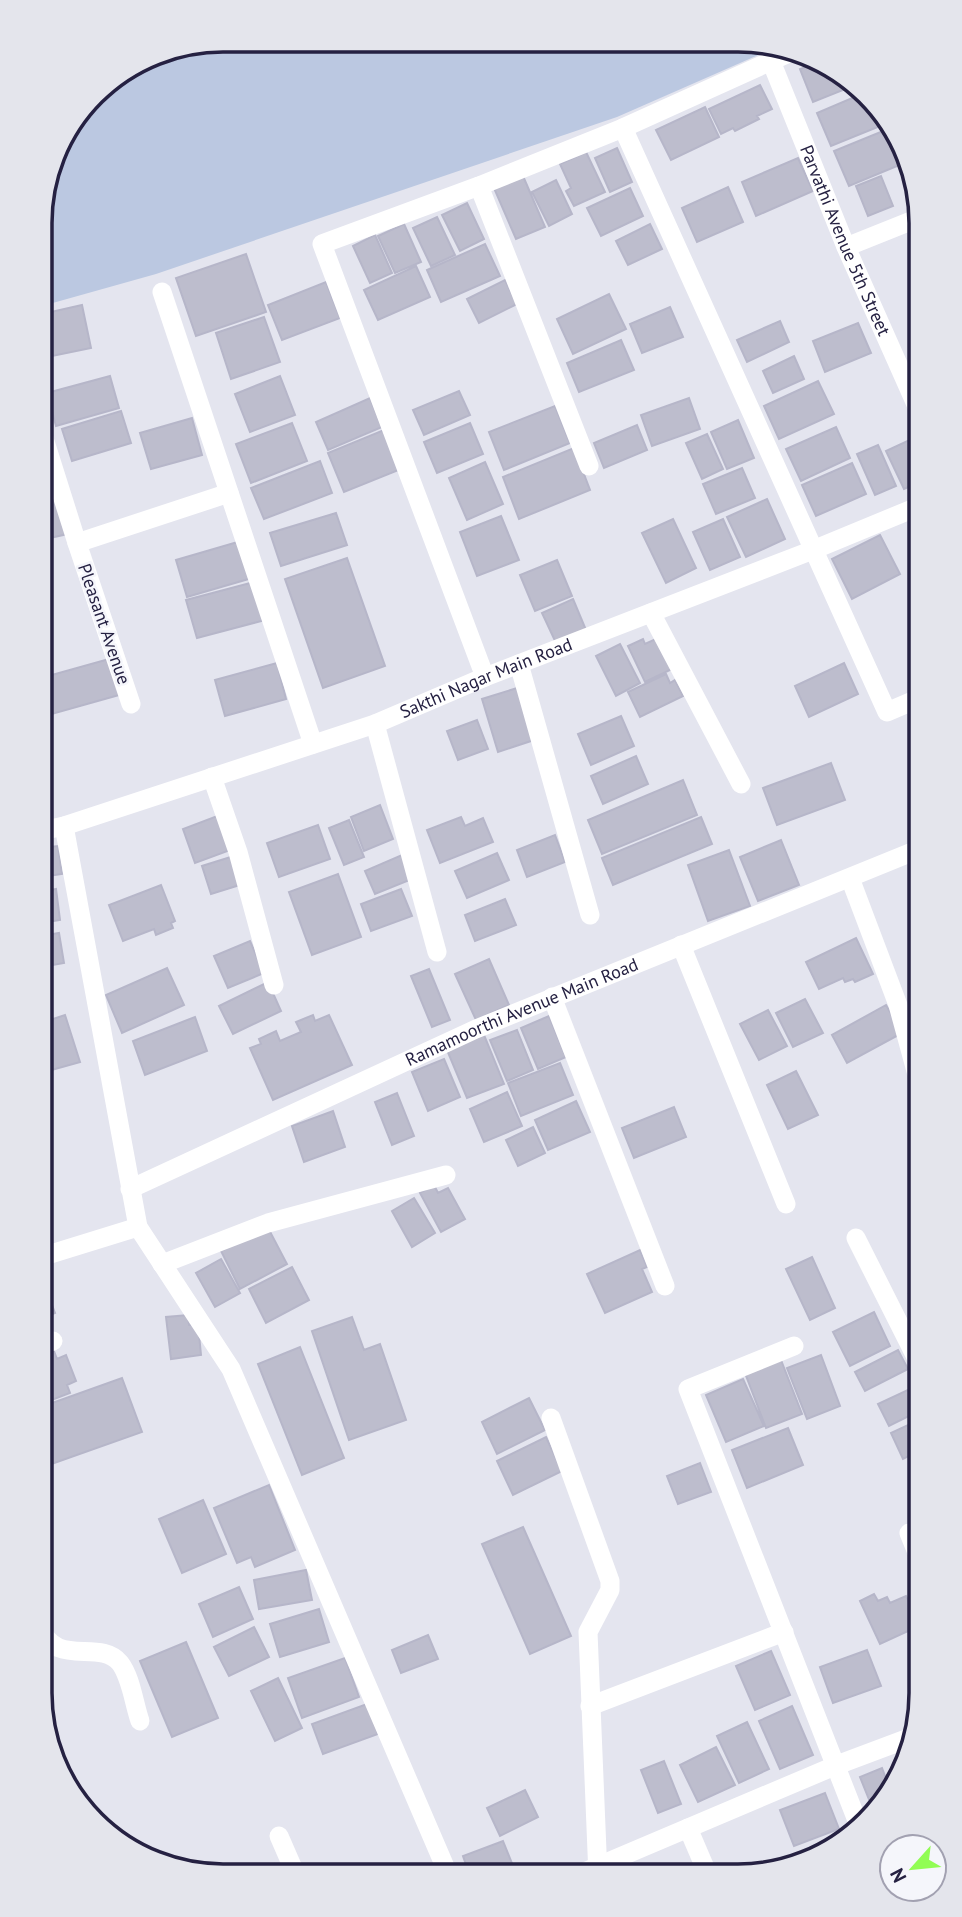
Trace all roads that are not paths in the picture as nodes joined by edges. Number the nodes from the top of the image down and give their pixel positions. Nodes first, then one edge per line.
1 (778, 58) edge
2 (771, 61) junction
3 (623, 128) junction
4 (479, 186) junction
5 (909, 221) edge
6 (846, 247) junction
7 (162, 292) dead end
8 (909, 389) edge
9 (589, 466) dead end
10 (53, 468) edge
11 (229, 493) junction
12 (909, 510) edge
13 (77, 543) junction
14 (813, 550) junction
15 (650, 613) junction
16 (519, 664) junction
17 (485, 677) junction
18 (909, 703) edge
19 (131, 704) dead end
20 (375, 724) junction
21 (313, 744) junction
22 (212, 777) junction
23 (741, 784) dead end
24 (64, 826) junction
25 (53, 828) edge
26 (909, 853) edge
27 (850, 878) junction
28 (590, 915) dead end
29 (681, 945) junction
30 (437, 952) dead end
31 (274, 985) dead end
32 (552, 997) junction
33 (909, 1045) edge
34 (446, 1175) dead end
35 (130, 1189) junction
36 (786, 1204) dead end
37 (138, 1227) junction
38 (856, 1238) dead end
39 (52, 1254) edge
40 (163, 1264) junction
41 (665, 1286) dead end
42 (909, 1335) edge
43 (794, 1346) dead end
44 (551, 1418) dead end
45 (784, 1632) junction
46 (52, 1645) edge
47 (590, 1706) junction
48 (140, 1721) dead end
49 (902, 1741) edge
50 (837, 1765) junction
51 (856, 1817) edge
52 (688, 1828) junction
53 (279, 1836) dead end
54 (291, 1864) edge
55 (444, 1864) edge
56 (597, 1864) edge
57 (614, 1864) edge
58 (703, 1864) edge

1 - 2 street
2 - 3 street
2 - 6 street, Parvathi Avenue 5th Street
3 - 4 street
3 - 14 street
4 - 9 street
4 - 17 street
5 - 6 street
6 - 8 street, Parvathi Avenue 5th Street
7 - 11 street
10 - 13 street, Pleasant Avenue
11 - 13 street, Pleasant Avenue
11 - 21 street
12 - 14 street, Sakthi Nagar Main Road
13 - 19 street, Pleasant Avenue
14 - 15 street, Sakthi Nagar Main Road
14 - 18 street
15 - 16 street, Sakthi Nagar Main Road
15 - 23 street
16 - 17 street, Sakthi Nagar Main Road
16 - 28 street
17 - 20 street, Sakthi Nagar Main Road
20 - 21 street, Sakthi Nagar Main Road
20 - 30 street
21 - 22 street, Sakthi Nagar Main Road
22 - 24 street, Sakthi Nagar Main Road
22 - 31 street
24 - 25 street, Sakthi Nagar Main Road
24 - 35 street
26 - 27 street, Ramamoorthi Avenue Main Road
27 - 29 street, Ramamoorthi Avenue Main Road
27 - 33 street
29 - 32 street, Ramamoorthi Avenue Main Road
29 - 36 street
32 - 35 street, Ramamoorthi Avenue Main Road
32 - 41 street
34 - 40 street
35 - 37 street
37 - 39 street
37 - 40 street
38 - 42 street
40 - 55 street
43 - 45 street
44 - 47 street
45 - 47 street
45 - 50 street
46 - 48 street
47 - 56 street
49 - 50 street
50 - 51 street
50 - 52 street
52 - 57 street
52 - 58 street
53 - 54 street

